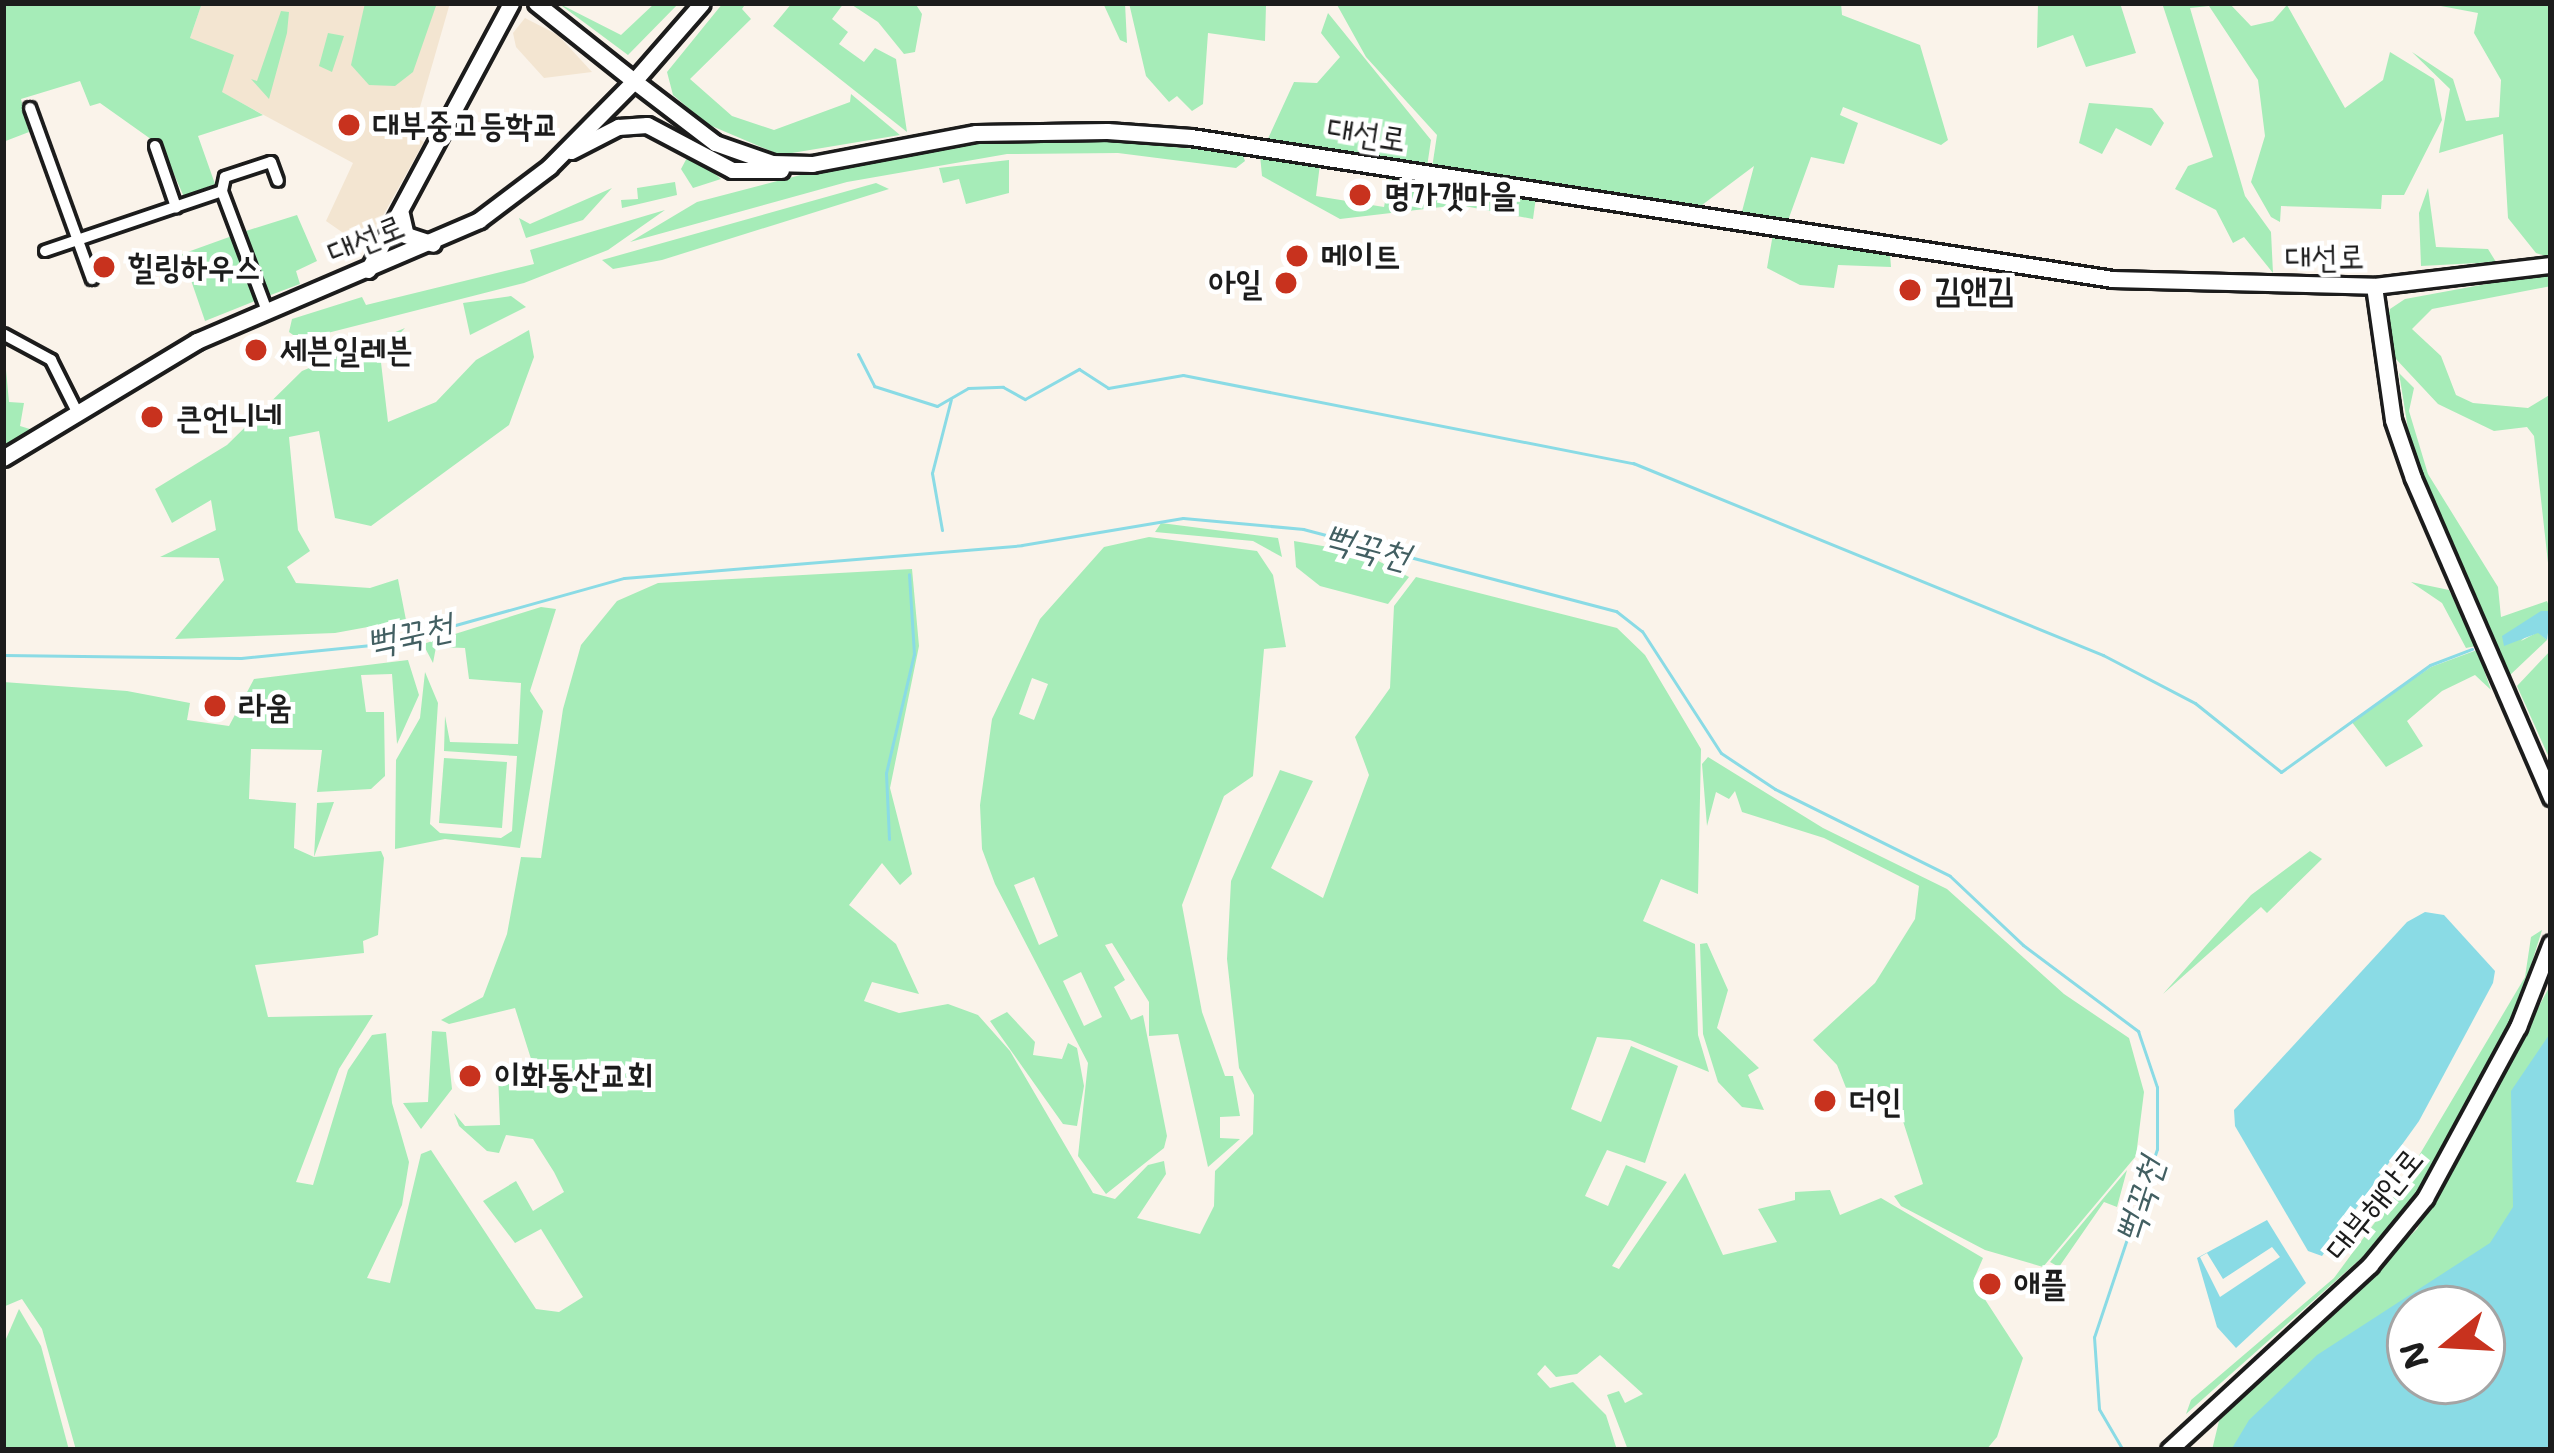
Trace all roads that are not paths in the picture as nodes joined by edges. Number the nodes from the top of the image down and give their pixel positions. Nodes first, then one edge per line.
1 (511, 3) edge
2 (536, 3) edge
3 (702, 3) edge
4 (634, 81) junction
5 (30, 108) dead end
6 (155, 146) dead end
7 (557, 158) junction
8 (812, 164) junction
9 (278, 181) dead end
10 (222, 191) junction
11 (176, 207) junction
12 (401, 211) junction
13 (78, 240) junction
14 (433, 244) junction
15 (45, 251) dead end
16 (2551, 265) edge
17 (368, 271) junction
18 (92, 279) dead end
19 (2374, 286) junction
20 (267, 311) junction
21 (3, 334) edge
22 (76, 412) junction
23 (3, 458) edge
24 (2551, 797) edge
25 (2551, 943) edge
26 (2169, 1449) edge

1 - 12 street
2 - 4 street
3 - 4 street
4 - 7 street, 대선로
4 - 8 street, 대선로
5 - 13 street
6 - 11 street
7 - 8 street
7 - 14 street, 대선로
8 - 19 street, 대선로
9 - 10 street
10 - 11 street
10 - 20 street
11 - 13 street
12 - 14 street
12 - 17 street
13 - 15 street
13 - 18 street
14 - 17 street, 대선로
16 - 19 street, 대선로
17 - 20 street, 대선로
19 - 24 street
20 - 22 street, 대선로
21 - 22 street
22 - 23 street, 대선로
25 - 26 street, 대부해안로

